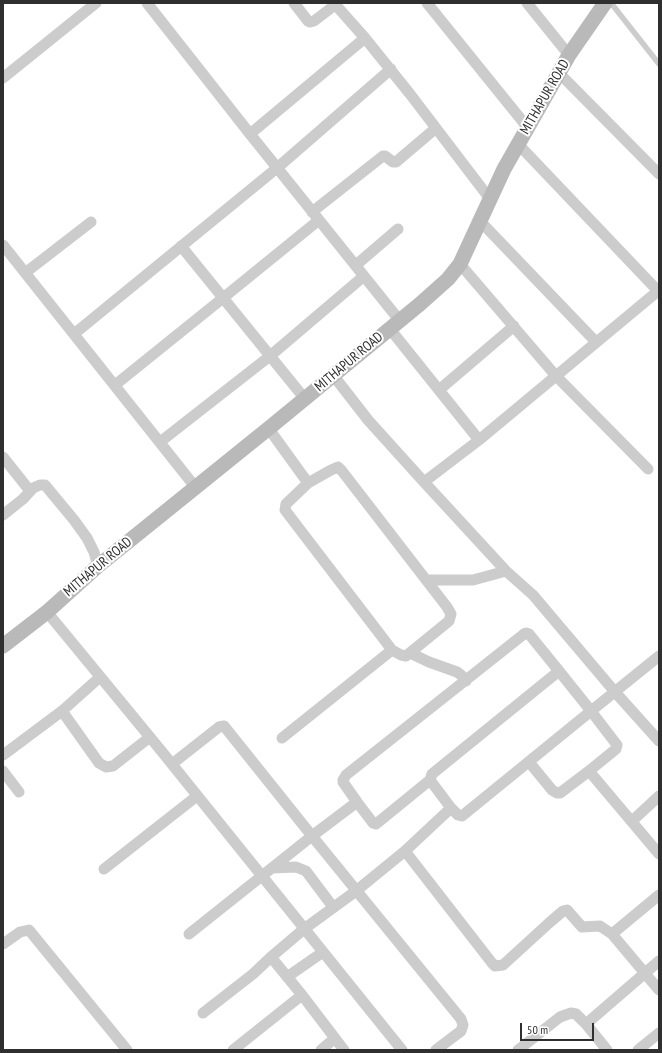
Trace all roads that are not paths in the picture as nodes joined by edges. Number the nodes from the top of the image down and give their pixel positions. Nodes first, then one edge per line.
1 (96, 3) edge
2 (147, 3) edge
3 (294, 3) edge
4 (427, 3) edge
5 (527, 3) edge
6 (606, 3) edge
7 (611, 3) edge
8 (335, 4) edge
9 (365, 38) junction
10 (569, 54) junction
11 (659, 64) edge
12 (391, 69) junction
13 (559, 73) junction
14 (3, 78) edge
15 (436, 128) junction
16 (528, 128) junction
17 (250, 134) junction
18 (518, 144) junction
19 (277, 168) junction
20 (659, 174) edge
21 (490, 199) junction
22 (315, 216) junction
23 (480, 221) junction
24 (91, 222) dead end
25 (398, 228) dead end
26 (3, 245) edge
27 (181, 246) junction
28 (460, 264) junction
29 (356, 266) junction
30 (25, 272) junction
31 (364, 276) junction
32 (658, 291) edge
33 (223, 298) junction
34 (395, 325) junction
35 (514, 326) junction
36 (74, 334) junction
37 (596, 342) junction
38 (270, 356) junction
39 (333, 375) junction
40 (556, 376) junction
41 (115, 385) junction
42 (439, 390) junction
43 (305, 399) junction
44 (269, 428) junction
45 (479, 440) junction
46 (160, 442) junction
47 (3, 458) edge
48 (648, 469) dead end
49 (424, 482) junction
50 (308, 483) junction
51 (196, 488) junction
52 (30, 491) junction
53 (3, 515) edge
54 (98, 566) junction
55 (506, 571) junction
56 (426, 580) junction
57 (47, 612) junction
58 (3, 646) edge
59 (392, 650) junction
60 (410, 653) junction
61 (659, 656) edge
62 (559, 671) junction
63 (100, 678) junction
64 (466, 680) junction
65 (615, 692) junction
66 (62, 711) junction
67 (591, 711) junction
68 (150, 737) junction
69 (282, 738) dead end
70 (659, 741) edge
71 (3, 755) edge
72 (529, 762) junction
73 (172, 764) junction
74 (3, 771) edge
75 (589, 771) junction
76 (430, 780) junction
77 (19, 792) dead end
78 (197, 796) junction
79 (659, 796) edge
80 (357, 802) junction
81 (451, 808) junction
82 (632, 821) junction
83 (312, 836) junction
84 (405, 850) junction
85 (659, 854) edge
86 (272, 868) junction
87 (104, 869) dead end
88 (261, 876) junction
89 (356, 891) junction
90 (659, 895) edge
91 (333, 907) junction
92 (304, 929) junction
93 (189, 934) dead end
94 (612, 934) junction
95 (3, 944) edge
96 (323, 952) junction
97 (271, 957) junction
98 (659, 961) edge
99 (644, 973) junction
100 (287, 977) junction
101 (659, 990) edge
102 (302, 995) junction
103 (203, 1014) dead end
104 (586, 1024) junction
105 (659, 1033) edge
106 (334, 1038) junction
107 (127, 1050) edge
108 (232, 1050) edge
109 (320, 1050) edge
110 (344, 1050) edge
111 (402, 1050) edge
112 (436, 1050) edge
113 (518, 1050) edge
114 (607, 1050) edge
115 (638, 1050) edge

1 - 14 street
2 - 17 street
3 - 8 street
4 - 16 street
5 - 10 street
6 - 10 street, MITHAPUR ROAD
7 - 11 lane
8 - 9 street
9 - 12 street
9 - 17 street
10 - 13 street, MITHAPUR ROAD
12 - 15 street
12 - 19 street
13 - 16 street, MITHAPUR ROAD
13 - 20 street
15 - 21 street
15 - 22 street
16 - 18 street, MITHAPUR ROAD
17 - 19 street
18 - 21 street, MITHAPUR ROAD
18 - 32 street
19 - 22 street
19 - 27 street
21 - 23 street, MITHAPUR ROAD
22 - 29 street
22 - 33 street
23 - 28 street, MITHAPUR ROAD
23 - 37 street
24 - 30 street
25 - 29 street
26 - 30 street
27 - 33 street
27 - 36 street
28 - 34 street, MITHAPUR ROAD
28 - 35 street
29 - 31 street
30 - 36 street
31 - 34 street
31 - 38 street
32 - 37 street
33 - 38 street
33 - 41 street
34 - 39 street, MITHAPUR ROAD
34 - 42 street
35 - 40 street
35 - 42 street
36 - 41 street
37 - 40 street
38 - 43 street
38 - 46 street
39 - 43 street, MITHAPUR ROAD
39 - 49 street
40 - 45 street
40 - 48 street
41 - 46 street
42 - 45 street
43 - 44 street, MITHAPUR ROAD
44 - 50 street
44 - 51 street, MITHAPUR ROAD
45 - 49 street
46 - 51 street
47 - 52 street
49 - 55 street
50 - 56 street
50 - 59 street
51 - 54 street, MITHAPUR ROAD
52 - 53 street
52 - 54 street
54 - 57 street, MITHAPUR ROAD
55 - 56 street
55 - 65 street
56 - 60 street
57 - 58 street, MITHAPUR ROAD
57 - 63 street
59 - 60 street
59 - 69 street
60 - 64 street
61 - 65 street
62 - 64 street
62 - 67 street
62 - 76 street
63 - 66 street
63 - 68 street
64 - 80 street
65 - 67 street
65 - 70 street
66 - 68 street
66 - 71 street
67 - 72 street
67 - 75 street
68 - 73 street
72 - 75 street
72 - 81 street
73 - 78 street
73 - 83 street
74 - 77 street
75 - 82 street
76 - 80 street
76 - 81 street
78 - 87 street
78 - 88 street
79 - 82 street
80 - 83 street
81 - 84 street
82 - 85 street
83 - 86 street
83 - 89 street
84 - 89 street
84 - 94 street
86 - 88 street
86 - 91 street
88 - 92 street
88 - 93 street
89 - 91 street
89 - 112 street
90 - 94 street
91 - 92 street
92 - 96 street
92 - 97 street
94 - 99 street
95 - 107 street
96 - 100 street
96 - 111 street
97 - 100 street
97 - 103 street
98 - 99 street
99 - 101 street
99 - 104 street
100 - 102 street
102 - 106 street
102 - 108 street
104 - 113 street
104 - 114 street
105 - 115 street
106 - 109 street
106 - 110 street

